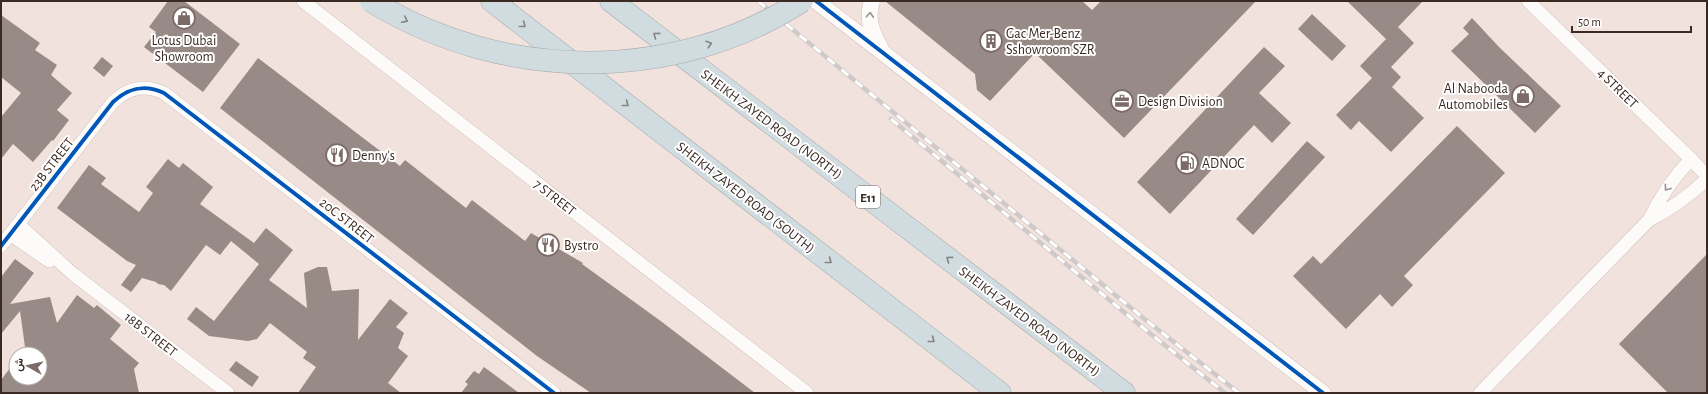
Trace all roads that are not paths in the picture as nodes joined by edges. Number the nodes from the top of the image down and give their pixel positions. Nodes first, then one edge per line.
1 (303, 1) edge
2 (371, 1) edge
3 (492, 1) edge
4 (612, 1) edge
5 (802, 1) edge
6 (816, 1) edge
7 (872, 1) edge
8 (1528, 1) edge
9 (883, 54) junction
10 (120, 96) joint
11 (1691, 159) junction
12 (1707, 178) edge
13 (1649, 220) junction
14 (14, 229) junction
15 (1, 246) edge
16 (228, 393) edge
17 (554, 393) edge
18 (807, 393) edge
19 (1000, 393) edge
20 (1124, 393) edge
21 (1324, 393) edge
22 (1480, 393) edge

1 - 18 street, 7 STREET
2 -> 5 highway, bridge
3 -> 19 highway, SHEIKH ZAYED ROAD (SOUTH)
20 -> 4 highway, SHEIKH ZAYED ROAD (NORTH) / E11
6 - 9 street
9 -> 7 street
8 - 11 street, 4 STREET
9 - 21 street
10 - 14 street, 23B STREET
10 - 17 street, 20C STREET
11 - 12 street, 4 STREET
11 -> 13 street
12 - 13 street
13 - 22 street
14 - 15 street, 23B STREET
14 - 16 street, 18B STREET

